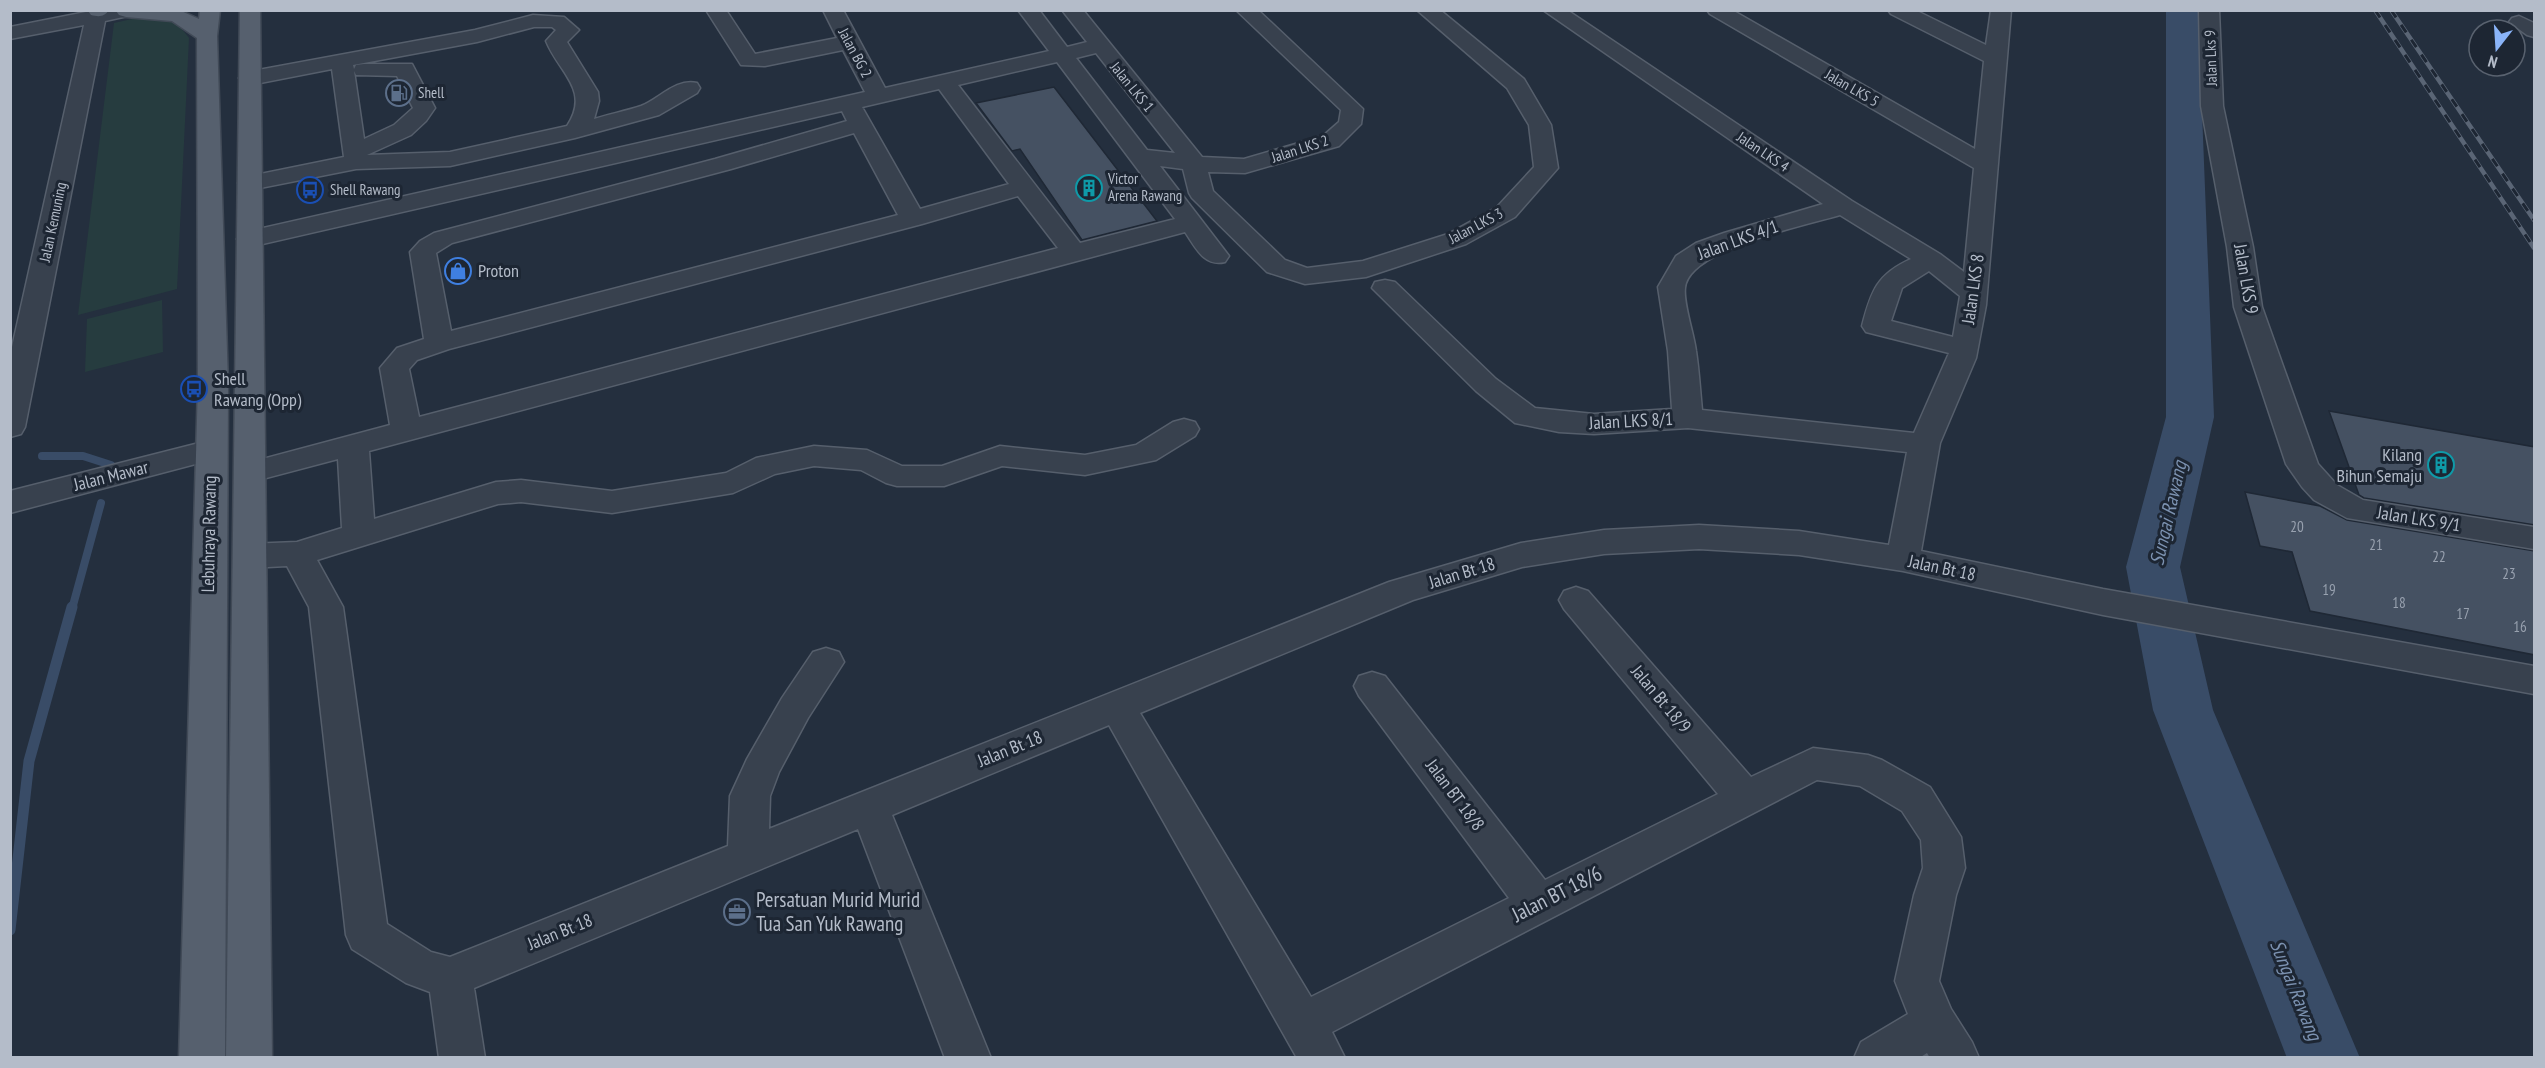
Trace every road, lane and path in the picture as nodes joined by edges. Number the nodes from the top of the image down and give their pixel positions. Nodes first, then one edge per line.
1 (250, 10) edge
2 (716, 10) edge
3 (833, 10) edge
4 (1028, 10) edge
5 (1072, 10) edge
6 (1246, 10) edge
7 (1427, 10) edge
8 (1553, 10) edge
9 (1717, 10) edge
10 (1898, 10) edge
11 (2001, 10) edge
12 (2209, 10) edge
13 (128, 11) edge
14 (98, 12) edge
15 (208, 23) edge
16 (10, 27) edge
17 (10, 33) edge
18 (849, 42) junction
19 (1099, 46) junction
20 (1060, 54) junction
21 (1993, 57) junction
22 (343, 66) junction
23 (250, 78) junction
24 (944, 81) junction
25 (689, 88) dead end
26 (878, 96) junction
27 (2212, 106) joint
28 (854, 113) junction
29 (575, 131) junction
30 (355, 156) junction
31 (1140, 156) junction
32 (1194, 162) junction
33 (1987, 166) junction
34 (250, 183) junction
35 (1024, 188) junction
36 (1843, 206) junction
37 (913, 219) junction
38 (1191, 223) junction
39 (250, 239) junction
40 (1074, 252) junction
41 (1216, 256) dead end
42 (1931, 260) junction
43 (1375, 279) junction
44 (1974, 293) junction
45 (439, 344) junction
46 (1964, 348) junction
47 (1688, 418) junction
48 (10, 427) edge
49 (1184, 429) dead end
50 (406, 430) junction
51 (353, 444) junction
52 (1925, 444) junction
53 (211, 450) junction
54 (251, 471) junction
55 (2312, 480) joint
56 (10, 501) edge
57 (360, 534) junction
58 (2535, 538) edge
59 (297, 554) junction
60 (251, 556) junction
61 (1902, 559) junction
62 (1576, 600) dead end
63 (826, 662) dead end
64 (2535, 680) edge
65 (1371, 686) dead end
66 (1117, 706) junction
67 (1745, 798) junction
68 (869, 806) junction
69 (748, 855) junction
70 (1538, 903) junction
71 (450, 977) junction
72 (1945, 1040) edge
73 (1312, 1041) edge
74 (202, 1058) edge
75 (249, 1058) edge
76 (462, 1058) edge
77 (968, 1058) edge
78 (1877, 1058) edge

1 - 23 main road
2 - 18 street
3 - 18 street, Jalan BG 2
4 - 20 street
5 - 19 street, Jalan LKS 1
6 - 32 street, Jalan LKS 2
7 - 43 street, Jalan LKS 3
8 - 36 street, Jalan LKS 4
9 - 33 street, Jalan LKS 5
10 - 21 street
11 - 21 street, Jalan LKS 8
12 - 27 street, Jalan Lks 9
13 - 14 street
13 - 15 main road
14 - 16 street
14 - 17 street
14 - 48 street, Jalan Kemuning
15 - 53 main road, Lebuhraya Rawang
18 - 26 street, Jalan BG 2
19 - 20 street
19 - 32 street, Jalan LKS 1
20 - 24 street
20 - 31 street
21 - 33 street, Jalan LKS 8
22 - 23 street
22 - 29 street
22 - 30 street
22 - 30 street
23 - 34 main road
24 - 26 street
24 - 35 street
25 - 29 street
26 - 28 street
27 - 55 street, Jalan LKS 9
28 - 37 street
28 - 39 street
28 - 45 street
29 - 30 street
30 - 34 street
31 - 32 street
31 - 38 street
32 - 43 street
33 - 44 street, Jalan LKS 8
34 - 39 main road
35 - 37 street
35 - 40 street
36 - 42 street, Jalan LKS 4
36 - 47 street, Jalan LKS 4/1
37 - 45 street
38 - 40 street
38 - 41 street
39 - 54 main road
40 - 50 street
42 - 44 street, Jalan LKS 4
42 - 46 street
43 - 47 street, Jalan LKS 8/1
44 - 46 street, Jalan LKS 8
45 - 50 street
46 - 52 street, Jalan LKS 8
47 - 52 street, Jalan LKS 8/1
49 - 57 street
50 - 51 street
51 - 54 street
51 - 57 street
52 - 61 street, Jalan LKS 8
53 - 56 street, Jalan Mawar
53 - 74 main road, Lebuhraya Rawang
54 - 60 main road
55 - 58 street, Jalan LKS 9/1
57 - 59 street
59 - 60 street
59 - 71 street
60 - 75 main road
61 - 64 street, Jalan Bt 18
61 - 66 street, Jalan Bt 18
62 - 67 street, Jalan Bt 18/9
63 - 69 street
65 - 70 street, Jalan BT 18/8
66 - 68 street, Jalan Bt 18
66 - 73 street
67 - 70 street, Jalan BT 18/6
67 - 72 street, Jalan BT 18/6
68 - 69 street, Jalan Bt 18
68 - 77 street
69 - 71 street, Jalan Bt 18
70 - 73 street, Jalan BT 18/6
71 - 76 street
72 - 78 street

